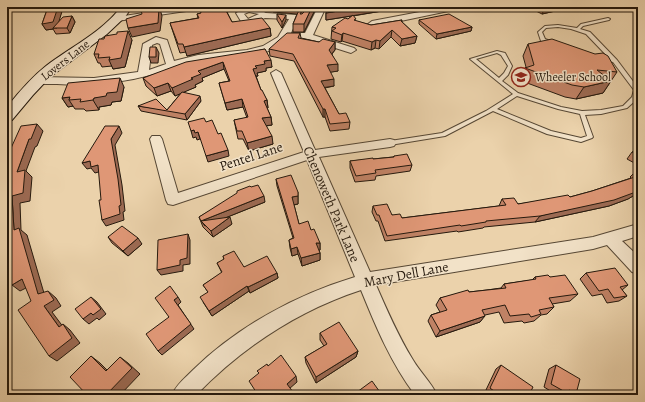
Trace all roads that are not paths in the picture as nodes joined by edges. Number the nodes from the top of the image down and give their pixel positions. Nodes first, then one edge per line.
1 (127, 7) edge
2 (200, 7) edge
3 (458, 7) edge
4 (264, 15) dead end
5 (308, 17) junction
6 (117, 19) junction
7 (608, 19) dead end
8 (372, 24) edge
9 (576, 30) junction
10 (285, 35) junction
11 (308, 36) junction
12 (563, 47) edge
13 (351, 50) dead end
14 (598, 59) edge
15 (615, 61) junction
16 (172, 66) junction
17 (276, 73) dead end
18 (143, 74) junction
19 (39, 80) junction
20 (499, 80) junction
21 (516, 94) junction
22 (637, 98) edge
23 (492, 109) junction
24 (582, 114) junction
25 (7, 117) edge
26 (156, 139) dead end
27 (390, 143) joint
28 (311, 155) junction
29 (638, 230) edge
30 (611, 239) junction
31 (638, 266) edge
32 (366, 280) junction
33 (182, 395) edge
34 (427, 395) edge

1 - 6 main road, Lovers Lane
2 - 6 street
3 - 8 street
4 - 5 street
5 - 10 street
5 - 11 street
6 - 19 main road, Lovers Lane
7 - 9 lane
9 - 12 lane
9 - 15 lane
10 - 11 street
10 - 16 street
11 - 13 street
14 - 15 lane
15 - 22 lane
16 - 18 street
16 - 18 street
17 - 28 street, Chenoweth Park Lane
18 - 19 street
19 - 25 main road, Lovers Lane
20 - 20 lane
20 - 21 lane
21 - 23 lane
21 - 24 lane
22 - 24 lane
23 - 24 lane
23 - 27 lane
26 - 28 street, Pentel Lane
27 - 28 street, Pentel Lane
28 - 32 street, Chenoweth Park Lane
29 - 30 street, Mary Dell Lane
30 - 31 street
30 - 32 street, Mary Dell Lane
32 - 33 street, Mary Dell Lane
32 - 34 street, Chenoweth Park Lane

